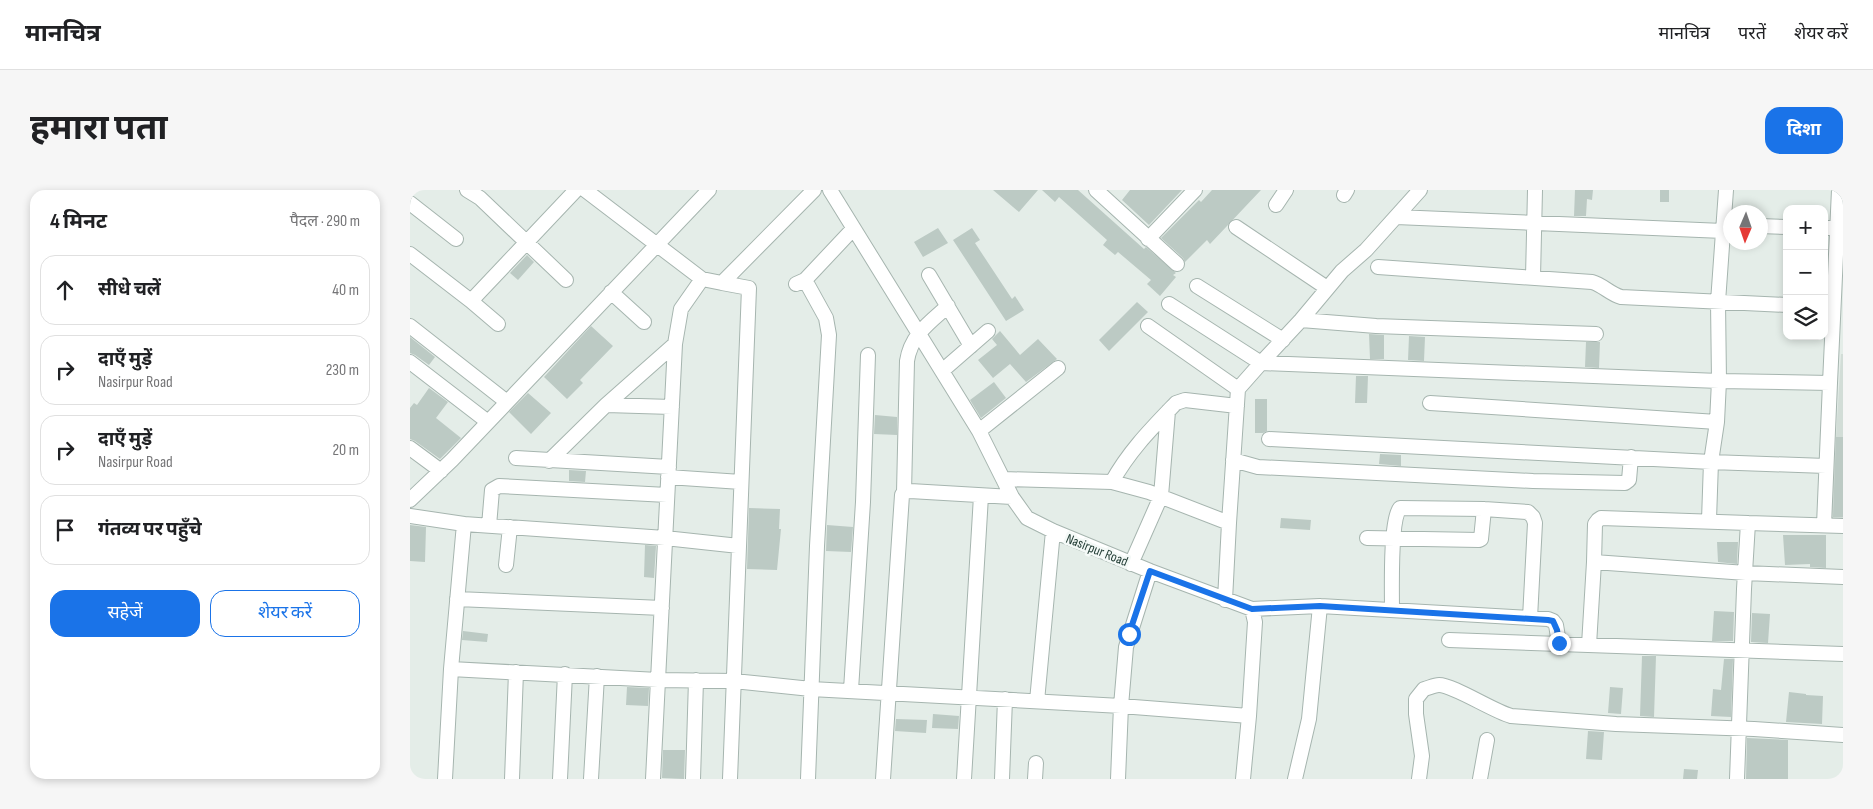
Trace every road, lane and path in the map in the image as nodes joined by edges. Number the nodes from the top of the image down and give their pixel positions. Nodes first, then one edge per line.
1 (467, 190) edge
2 (576, 190) edge
3 (585, 190) edge
4 (709, 190) edge
5 (814, 190) edge
6 (1096, 190) edge
7 (1195, 190) edge
8 (1286, 190) edge
9 (1420, 190) edge
10 (1535, 190) edge
11 (1726, 190) edge
12 (1839, 190) edge
13 (833, 191) edge
14 (482, 194) edge
15 (410, 204) edge
16 (1276, 205) dead end
17 (1726, 205) edge
18 (1396, 217) junction
19 (1533, 223) junction
20 (1836, 223) edge
21 (1768, 226) edge
22 (1236, 227) dead end
23 (1723, 227) edge
24 (1783, 227) edge
25 (853, 229) junction
26 (456, 239) dead end
27 (1148, 239) junction
28 (525, 243) junction
29 (657, 244) junction
30 (1724, 250) edge
31 (410, 254) edge
32 (1177, 264) dead end
33 (1378, 267) dead end
34 (929, 275) dead end
35 (1533, 277) junction
36 (702, 279) junction
37 (566, 280) dead end
38 (722, 283) junction
39 (1197, 286) dead end
40 (1838, 286) edge
41 (1326, 288) junction
42 (611, 292) junction
43 (470, 301) junction
44 (1718, 302) junction
45 (1169, 304) dead end
46 (1783, 305) edge
47 (948, 306) junction
48 (1829, 307) edge
49 (1301, 320) junction
50 (644, 322) dead end
51 (498, 324) dead end
52 (410, 326) edge
53 (1148, 326) dead end
54 (988, 331) dead end
55 (918, 333) junction
56 (1596, 334) dead end
57 (1283, 340) junction
58 (1838, 340) edge
59 (675, 344) junction
60 (971, 346) junction
61 (868, 355) dead end
62 (410, 362) edge
63 (1261, 364) junction
64 (1058, 368) dead end
65 (942, 371) junction
66 (1719, 381) junction
67 (1830, 383) junction
68 (1238, 389) junction
69 (507, 402) junction
70 (1430, 403) dead end
71 (606, 405) junction
72 (672, 406) junction
73 (1236, 406) junction
74 (1168, 411) junction
75 (488, 422) junction
76 (1717, 422) junction
77 (980, 431) junction
78 (1269, 439) dead end
79 (410, 448) edge
80 (1631, 457) junction
81 (516, 458) dead end
82 (1233, 460) junction
83 (549, 461) junction
84 (1711, 462) junction
85 (1826, 466) junction
86 (441, 471) junction
87 (668, 472) junction
88 (1003, 479) junction
89 (741, 482) junction
90 (1112, 482) junction
91 (904, 492) junction
92 (667, 495) junction
93 (981, 496) junction
94 (1160, 496) junction
95 (1012, 498) junction
96 (410, 500) edge
97 (1484, 509) junction
98 (410, 516) edge
99 (1709, 520) junction
100 (1229, 523) junction
101 (1748, 523) junction
102 (464, 524) junction
103 (1824, 525) junction
104 (489, 526) junction
105 (1843, 526) edge
106 (510, 527) junction
107 (1053, 531) junction
108 (665, 538) junction
109 (1367, 538) dead end
110 (1394, 539) junction
111 (738, 546) junction
112 (1594, 562) junction
113 (1131, 564) junction
114 (506, 565) dead end
115 (1150, 571) junction
116 (1746, 572) junction
117 (1843, 577) edge
118 (457, 598) junction
119 (1225, 600) junction
120 (1320, 606) junction
121 (662, 608) junction
122 (1252, 609) junction
123 (1392, 610) junction
124 (1530, 618) junction
125 (1449, 640) dead end
126 (1559, 643) junction
127 (1589, 645) junction
128 (1742, 651) junction
129 (1843, 654) edge
130 (451, 669) junction
131 (516, 672) junction
132 (566, 674) junction
133 (597, 676) junction
134 (658, 680) junction
135 (696, 680) junction
136 (734, 681) junction
137 (811, 689) junction
138 (851, 690) junction
139 (888, 692) junction
140 (968, 697) junction
141 (1005, 699) junction
142 (1038, 701) junction
143 (1121, 706) junction
144 (1250, 716) junction
145 (1740, 728) junction
146 (1843, 735) edge
147 (1487, 740) dead end
148 (1036, 763) dead end
149 (445, 779) edge
150 (512, 779) edge
151 (560, 779) edge
152 (591, 779) edge
153 (653, 779) edge
154 (693, 779) edge
155 (730, 779) edge
156 (808, 779) edge
157 (883, 779) edge
158 (964, 779) edge
159 (1002, 779) edge
160 (1034, 779) edge
161 (1118, 779) edge
162 (1242, 779) edge
163 (1295, 779) edge
164 (1419, 779) edge
165 (1480, 779) edge
166 (1737, 779) edge

1 - 14 street
2 - 28 street
3 - 29 street
4 - 29 street
5 - 38 street
6 - 27 street
7 - 27 street
8 - 16 street
9 - 18 street
10 - 19 street
11 - 17 street
12 - 20 street
13 - 25 street, Nasirpur Road
14 - 28 street
15 - 26 street
18 - 19 street
18 - 41 street
19 - 23 street
19 - 35 street
20 - 40 street
21 - 24 street
22 - 41 street
25 - 55 street, Nasirpur Road
25 - 137 street
27 - 32 street
28 - 37 street
28 - 43 street
29 - 36 street
29 - 42 street
30 - 44 street
31 - 43 street
33 - 35 street
34 - 47 street
35 - 44 street
36 - 38 street
36 - 59 street
38 - 89 street
39 - 57 street
40 - 48 street
41 - 49 street
42 - 50 street
42 - 69 street
43 - 51 street
44 - 46 street
44 - 66 street
45 - 63 street
47 - 55 street
47 - 60 street
48 - 58 street
49 - 56 street
49 - 57 street
52 - 69 street
53 - 68 street
54 - 60 street
55 - 65 street, Nasirpur Road
55 - 91 street
57 - 63 street
58 - 67 street
59 - 71 street
59 - 72 street
60 - 65 street
61 - 138 street
62 - 75 street
63 - 66 street
63 - 68 street
64 - 77 street
65 - 77 street, Nasirpur Road
66 - 67 street
66 - 76 street
67 - 85 street
68 - 73 street
69 - 75 street
70 - 76 street
71 - 72 street
71 - 83 street
72 - 87 street
73 - 74 street
73 - 82 street
74 - 90 street
74 - 94 street
75 - 86 street
76 - 84 street
77 - 88 street, Nasirpur Road
78 - 80 street
79 - 86 street
80 - 82 street
80 - 84 street
81 - 83 street
82 - 100 street
83 - 87 street
84 - 85 street
84 - 99 street
85 - 103 street
86 - 96 street
87 - 89 street
87 - 92 street
88 - 90 street
88 - 95 street, Nasirpur Road
89 - 111 street
90 - 94 street
91 - 93 street
91 - 139 street
92 - 104 street
92 - 108 street
93 - 95 street
93 - 140 street
94 - 100 street
94 - 113 street
95 - 107 street, Nasirpur Road
97 - 110 street
97 - 110 street
97 - 124 street
98 - 102 street
99 - 101 street
99 - 112 street
100 - 119 street
101 - 103 street
101 - 116 street
102 - 104 street
102 - 118 street
103 - 105 street
104 - 106 street
106 - 108 street
106 - 114 street
107 - 113 street, Nasirpur Road
107 - 142 street
108 - 111 street
108 - 121 street
109 - 110 street
110 - 123 street
111 - 136 street
112 - 116 street
112 - 127 street
113 - 115 street, Nasirpur Road
115 - 119 street, Nasirpur Road
115 - 143 street
116 - 117 street
116 - 128 street
118 - 121 street
118 - 130 street
119 - 122 street, Nasirpur Road
120 - 122 street, Nasirpur Road
120 - 123 street, Nasirpur Road
120 - 163 street
121 - 134 street
122 - 144 street
123 - 124 street, Nasirpur Road
124 - 126 street, Nasirpur Road
125 - 126 street
126 - 127 street
127 - 128 street
128 - 129 street
128 - 145 street
130 - 131 street
130 - 149 street
131 - 132 street
131 - 150 street
132 - 133 street
132 - 151 street
133 - 134 street
133 - 152 street
134 - 135 street
134 - 153 street
135 - 136 street
135 - 154 street
136 - 137 street
136 - 155 street
137 - 138 street
137 - 156 street
138 - 139 street
139 - 140 street
139 - 157 street
140 - 141 street
140 - 158 street
141 - 142 street
141 - 159 street
142 - 143 street
143 - 144 street
143 - 161 street
144 - 162 street
145 - 146 street
145 - 164 street
145 - 166 street
147 - 165 street
148 - 160 street

